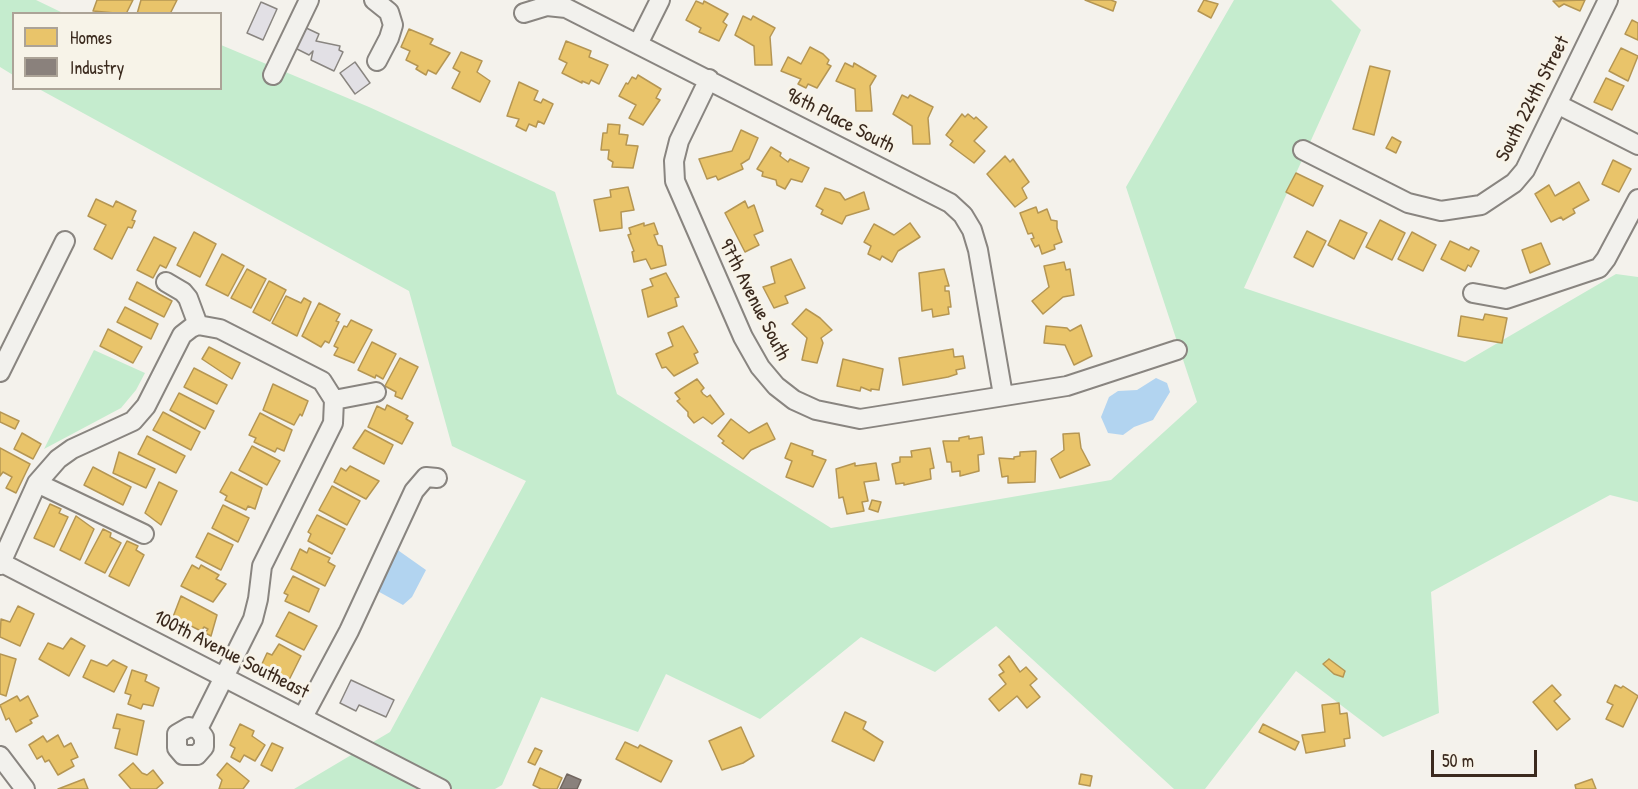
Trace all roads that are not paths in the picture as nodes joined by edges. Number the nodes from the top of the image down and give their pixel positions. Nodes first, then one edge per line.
1 (309, 0) edge
2 (374, 0) edge
3 (660, 0) edge
4 (1608, 0) edge
5 (524, 13) dead end
6 (638, 44) junction
7 (377, 61) dead end
8 (273, 75) dead end
9 (709, 78) junction
10 (1557, 104) junction
11 (1638, 145) edge
12 (1303, 150) dead end
13 (1638, 199) edge
14 (65, 241) dead end
15 (166, 282) dead end
16 (1473, 293) dead end
17 (198, 325) junction
18 (1177, 350) dead end
19 (0, 372) edge
20 (376, 392) dead end
21 (1003, 395) junction
22 (334, 400) junction
23 (437, 478) dead end
24 (37, 483) junction
25 (144, 534) dead end
26 (0, 563) edge
27 (225, 677) junction
28 (303, 717) junction
29 (198, 729) dead end
30 (0, 756) edge
31 (25, 789) edge
32 (441, 789) edge

1 - 8 street
2 - 7 street
3 - 6 street
4 - 10 street, South 224th Street
5 - 6 street, 96th Place South
6 - 9 street, 96th Place South
9 - 21 street, 96th Place South
9 - 21 street, 97th Avenue South
10 - 11 street
10 - 12 street, South 224th Street
13 - 16 street
14 - 19 street
15 - 17 street
17 - 22 street
17 - 24 street
18 - 21 street, 97th Avenue South
20 - 22 street
22 - 27 street
23 - 28 street
24 - 25 street
24 - 26 street
26 - 27 street, 100th Avenue Southeast
27 - 28 street, 100th Avenue Southeast
27 - 29 street
28 - 32 street, 100th Avenue Southeast
30 - 31 street

